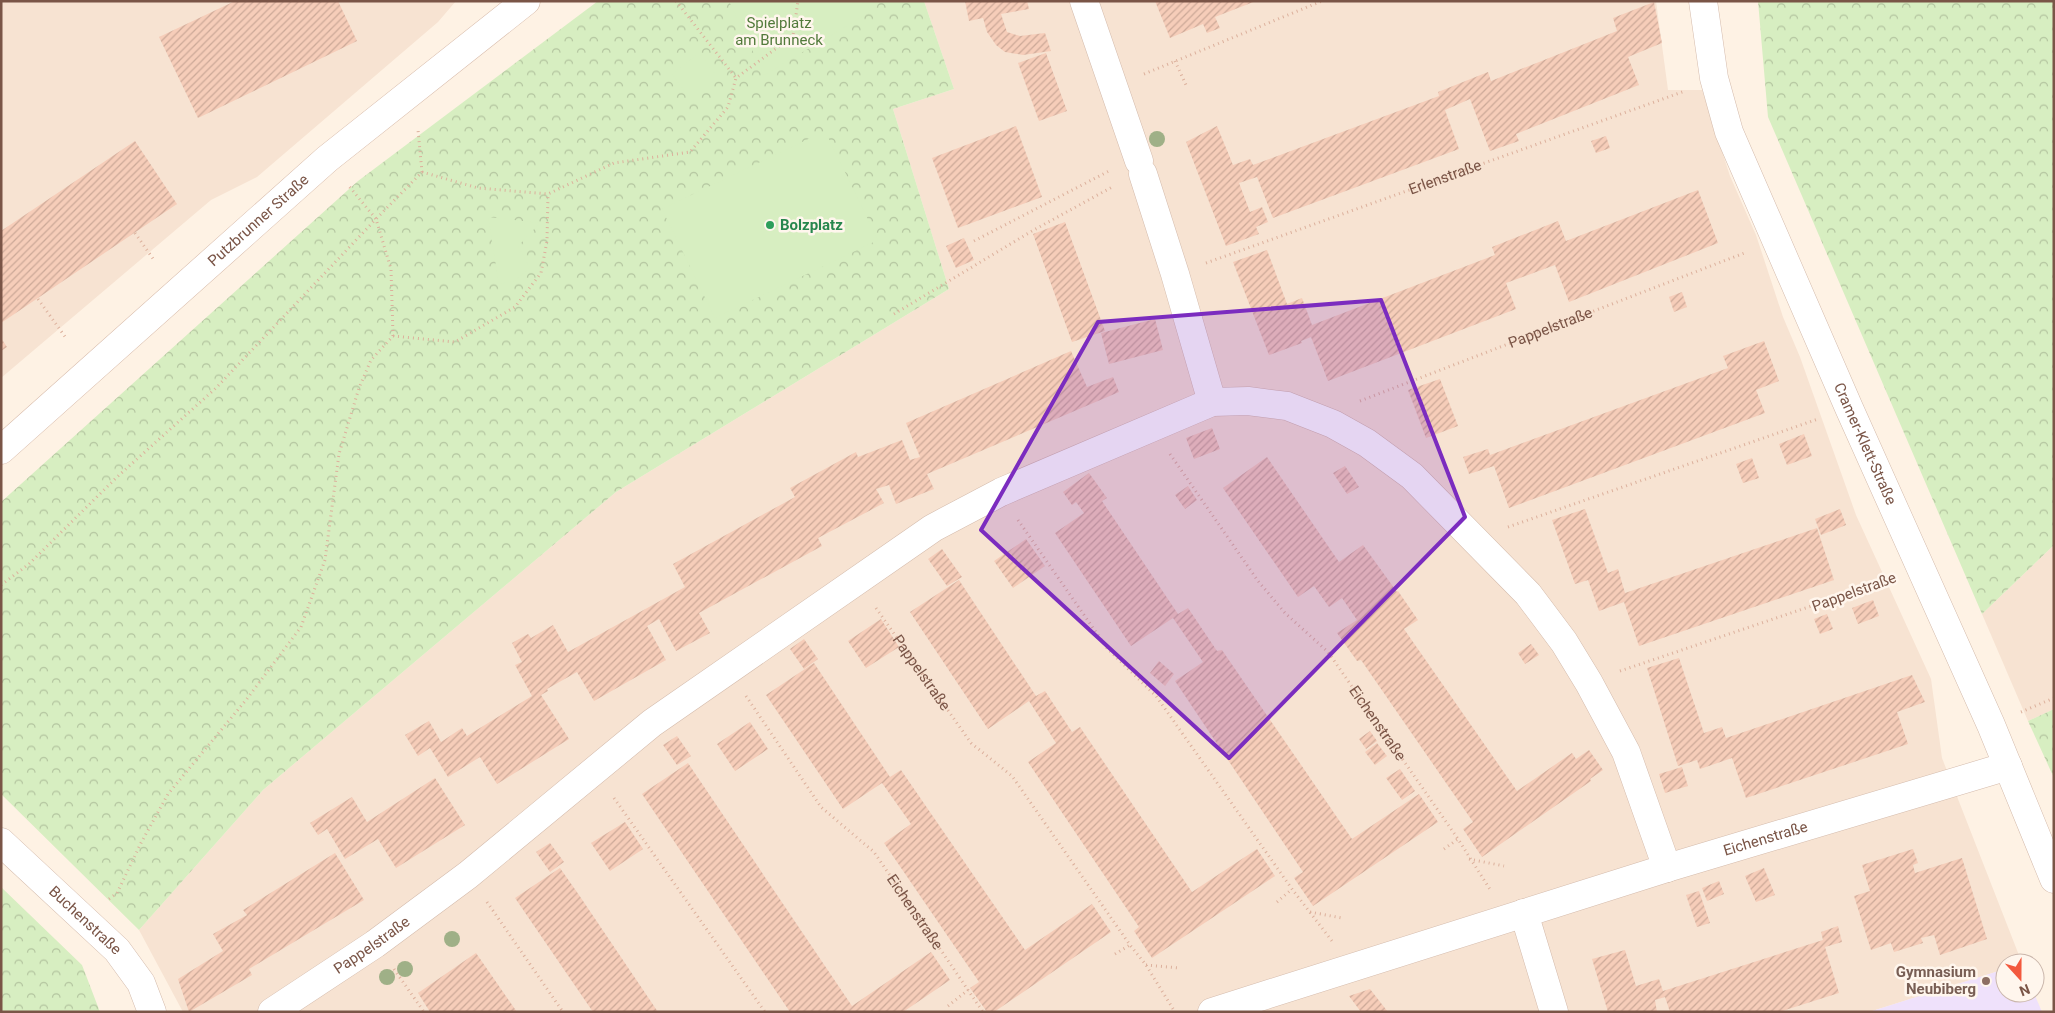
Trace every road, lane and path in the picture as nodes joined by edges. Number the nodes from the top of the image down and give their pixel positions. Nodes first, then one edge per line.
1 (526, 1) edge
2 (676, 1) edge
3 (798, 1) edge
4 (1084, 1) edge
5 (1322, 1) edge
6 (1703, 1) edge
7 (1175, 61) junction
8 (736, 78) junction
9 (1714, 78) junction
10 (1186, 85) dead end
11 (1113, 86) junction
12 (418, 130) dead end
13 (1111, 170) dead end
14 (1142, 170) junction
15 (422, 172) junction
16 (348, 186) dead end
17 (548, 194) junction
18 (376, 219) junction
19 (135, 233) dead end
20 (1776, 239) junction
21 (974, 241) dead end
22 (154, 260) dead end
23 (1175, 274) junction
24 (38, 299) dead end
25 (894, 314) dead end
26 (393, 336) junction
27 (66, 338) dead end
28 (1212, 402) junction
29 (1849, 408) junction
30 (1333, 424) junction
31 (1155, 425) junction
32 (1, 450) edge
33 (1001, 492) junction
34 (1474, 540) junction
35 (1920, 567) junction
36 (857, 580) junction
37 (1, 585) edge
38 (727, 670) junction
39 (1589, 683) junction
40 (2054, 698) edge
41 (2024, 711) dead end
42 (2008, 766) junction
43 (595, 771) junction
44 (1458, 839) junction
45 (1, 842) edge
46 (1444, 849) dead end
47 (1469, 859) junction
48 (1504, 866) dead end
49 (1667, 868) junction
50 (468, 875) junction
51 (2054, 879) edge
52 (1292, 889) junction
53 (1277, 902) dead end
54 (1309, 912) junction
55 (1517, 916) junction
56 (1342, 918) dead end
57 (84, 921) junction
58 (375, 944) junction
59 (1130, 945) junction
60 (1115, 954) dead end
61 (1146, 965) junction
62 (1178, 968) dead end
63 (1352, 968) junction
64 (968, 990) junction
65 (948, 1006) dead end
66 (152, 1012) edge
67 (272, 1012) edge
68 (424, 1012) edge
69 (564, 1012) edge
70 (765, 1012) edge
71 (983, 1012) edge
72 (1175, 1012) edge
73 (1212, 1012) edge
74 (1554, 1012) edge

1 - 32 street, Putzbrunner Straße
2 - 8 path
3 - 8 path
4 - 11 street
5 - 7 path
6 - 9 street, Cramer-Klett-Straße
7 - 10 path
7 - 11 path
8 - 17 path
9 - 20 street, Cramer-Klett-Straße
9 - 23 path, Erlenstraße
11 - 14 street
12 - 15 path
13 - 21 path
14 - 23 street
14 - 25 path
15 - 17 path
15 - 18 path
16 - 18 path
17 - 26 path
18 - 26 path
18 - 37 path
19 - 22 path
20 - 29 street, Cramer-Klett-Straße
20 - 30 path, Pappelstraße
23 - 28 street
24 - 27 path
26 - 57 path
28 - 30 street, Pappelstraße
28 - 31 street, Pappelstraße
29 - 34 path
29 - 35 street, Cramer-Klett-Straße
30 - 34 street, Pappelstraße
31 - 33 street, Pappelstraße
31 - 44 path, Eichenstraße
33 - 36 street, Pappelstraße
33 - 52 path
34 - 39 street, Pappelstraße
35 - 39 path, Pappelstraße
35 - 42 street, Cramer-Klett-Straße
36 - 38 street, Pappelstraße
36 - 59 path, Pappelstraße
38 - 43 street, Pappelstraße
38 - 64 path, Eichenstraße
39 - 49 street, Pappelstraße
40 - 41 path
42 - 49 street, Eichenstraße
42 - 51 street, Cramer-Klett-Straße
43 - 50 street, Pappelstraße
43 - 70 path
44 - 46 path
44 - 47 path, Eichenstraße
45 - 57 street, Buchenstraße
47 - 48 path
47 - 55 path, Eichenstraße
49 - 55 street, Eichenstraße
50 - 58 street, Pappelstraße
50 - 69 path
52 - 53 path
52 - 54 path
54 - 56 path
54 - 63 path
55 - 63 street, Eichenstraße
55 - 74 street
57 - 66 street, Buchenstraße
58 - 67 street, Pappelstraße
58 - 68 path
59 - 60 path
59 - 61 path
61 - 62 path
61 - 72 path
63 - 73 street, Eichenstraße
64 - 65 path
64 - 71 path, Eichenstraße

